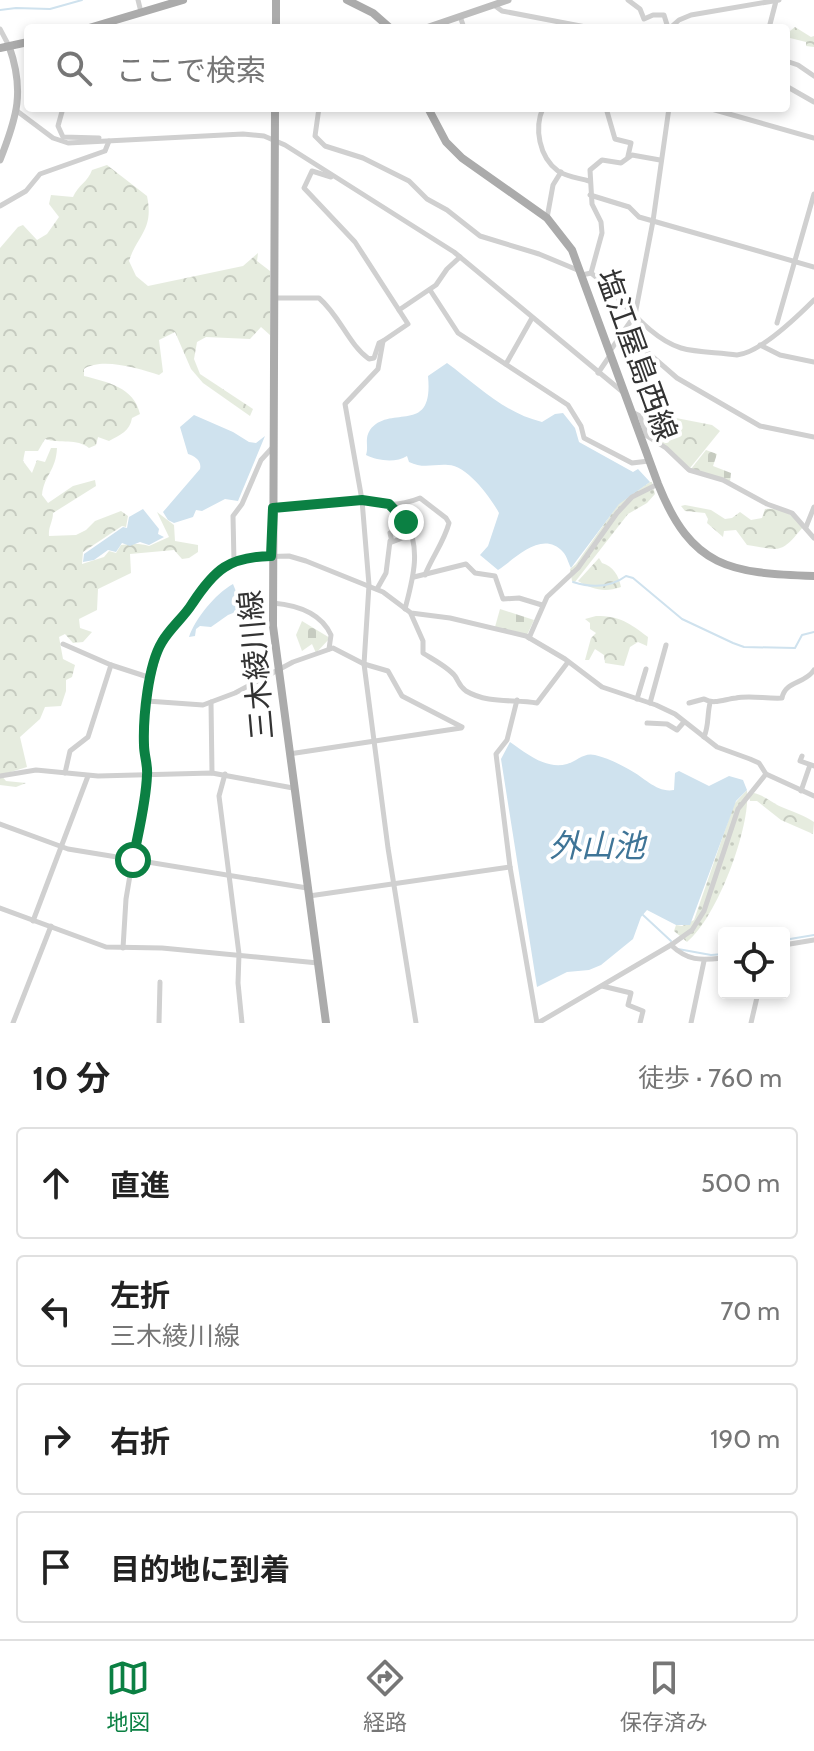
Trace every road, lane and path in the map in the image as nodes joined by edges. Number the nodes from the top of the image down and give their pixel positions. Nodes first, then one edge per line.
1 (138, 0) edge
2 (183, 0) edge
3 (276, 0) edge
4 (347, 0) edge
5 (508, 0) edge
6 (628, 0) edge
7 (778, 0) edge
8 (495, 3) edge
9 (141, 12) junction
10 (460, 16) junction
11 (102, 24) edge
12 (276, 24) edge
13 (385, 24) edge
14 (437, 24) edge
15 (463, 24) edge
16 (570, 24) edge
17 (667, 24) edge
18 (676, 24) edge
19 (770, 24) edge
20 (0, 29) edge
21 (24, 43) edge
22 (4, 47) edge
23 (790, 62) edge
24 (814, 76) edge
25 (790, 88) edge
26 (814, 102) edge
27 (17, 111) junction
28 (62, 112) edge
29 (275, 112) edge
30 (318, 112) edge
31 (430, 112) edge
32 (542, 112) edge
33 (607, 112) edge
34 (668, 112) edge
35 (722, 112) edge
36 (814, 138) edge
37 (275, 140) junction
38 (109, 141) junction
39 (628, 156) junction
40 (0, 160) edge
41 (660, 160) junction
42 (561, 172) junction
43 (334, 176) junction
44 (589, 181) junction
45 (814, 194) edge
46 (590, 195) junction
47 (0, 206) edge
48 (547, 218) junction
49 (653, 221) junction
50 (460, 257) junction
51 (795, 261) junction
52 (814, 267) edge
53 (585, 273) junction
54 (430, 290) junction
55 (274, 298) junction
56 (814, 300) edge
57 (399, 310) junction
58 (635, 315) junction
59 (532, 318) junction
60 (777, 323) dead end
61 (623, 331) junction
62 (383, 341) junction
63 (760, 345) junction
64 (610, 352) junction
65 (814, 362) edge
66 (506, 364) junction
67 (598, 373) junction
68 (625, 394) junction
69 (632, 412) junction
70 (814, 437) edge
71 (273, 447) junction
72 (649, 461) junction
73 (658, 484) junction
74 (362, 500) junction
75 (389, 504) junction
76 (814, 507) edge
77 (273, 508) junction
78 (806, 527) junction
79 (410, 535) junction
80 (814, 538) edge
81 (271, 556) junction
82 (234, 562) junction
83 (425, 575) junction
84 (814, 576) edge
85 (414, 577) junction
86 (369, 585) junction
87 (377, 589) junction
88 (272, 603) junction
89 (542, 605) junction
90 (408, 611) junction
91 (529, 638) junction
92 (63, 644) dead end
93 (666, 645) dead end
94 (329, 649) junction
95 (568, 662) junction
96 (364, 664) junction
97 (111, 665) junction
98 (646, 669) dead end
99 (814, 670) edge
100 (277, 671) junction
101 (151, 678) junction
102 (637, 699) junction
103 (517, 700) junction
104 (147, 701) junction
105 (211, 701) junction
106 (650, 703) junction
107 (689, 703) dead end
108 (710, 703) junction
109 (684, 722) junction
110 (647, 723) dead end
111 (704, 737) junction
112 (376, 742) junction
113 (289, 754) junction
114 (802, 756) dead end
115 (813, 767) edge
116 (65, 773) junction
117 (212, 773) junction
118 (147, 774) junction
119 (225, 774) junction
120 (766, 774) junction
121 (88, 775) junction
122 (0, 776) edge
123 (293, 788) junction
124 (801, 791) junction
125 (814, 796) edge
126 (0, 824) edge
127 (61, 847) junction
128 (133, 860) junction
129 (510, 867) junction
130 (229, 877) junction
131 (394, 885) junction
132 (308, 892) junction
133 (0, 908) edge
134 (33, 921) junction
135 (51, 926) junction
136 (814, 940) edge
137 (790, 944) edge
138 (671, 945) junction
139 (123, 948) junction
140 (239, 954) junction
141 (718, 959) edge
142 (704, 961) junction
143 (318, 963) junction
144 (160, 982) dead end
145 (601, 986) junction
146 (757, 999) edge
147 (13, 1023) edge
148 (159, 1023) edge
149 (242, 1023) edge
150 (326, 1023) edge
151 (416, 1023) edge
152 (537, 1023) edge
153 (640, 1023) edge
154 (691, 1023) edge
155 (751, 1023) edge

1 - 9 street
2 - 9 main road
3 - 12 main road
4 - 13 main road
5 - 8 street
6 - 17 street
7 - 18 street
7 - 19 street
8 - 10 street
8 - 16 street
9 - 11 main road
10 - 14 street
10 - 15 street
20 - 22 street
21 - 22 main road
22 - 27 street
23 - 24 street
25 - 26 street
27 - 38 street
27 - 40 street
28 - 38 street
29 - 37 main road, 三木綾川線
30 - 53 street
31 - 48 main road, 塩江屋島西線
32 - 42 street
33 - 39 street
34 - 41 street
35 - 36 street
37 - 38 street
37 - 43 street
37 - 55 main road, 三木綾川線
38 - 47 street
39 - 41 street
39 - 44 street
41 - 49 street
42 - 44 street
42 - 48 street
43 - 50 street
43 - 57 street
44 - 46 street
45 - 51 street
46 - 49 street
46 - 53 street
48 - 53 main road, 塩江屋島西線
49 - 51 street
49 - 58 street
50 - 54 street
50 - 59 street
51 - 52 street
51 - 60 street
53 - 58 street
53 - 64 main road, 塩江屋島西線
54 - 57 street
54 - 66 street
55 - 62 street
55 - 71 main road, 三木綾川線
56 - 63 street
57 - 62 street
58 - 61 street
58 - 63 street
59 - 66 street
59 - 67 street
61 - 64 street
61 - 70 street
62 - 74 street
63 - 65 street
64 - 67 street
64 - 68 main road, 塩江屋島西線
66 - 72 street
67 - 68 street
68 - 69 main road, 塩江屋島西線
69 - 72 main road, 塩江屋島西線
69 - 78 street
71 - 77 main road, 三木綾川線
71 - 82 street
72 - 73 main road, 塩江屋島西線
73 - 84 main road, 塩江屋島西線
73 - 89 street
74 - 75 street
74 - 77 street
74 - 86 street
75 - 79 street
75 - 83 street
76 - 78 street
77 - 81 main road, 三木綾川線
78 - 80 street
79 - 85 street
79 - 87 street
81 - 82 street
81 - 86 street
81 - 88 main road, 三木綾川線
82 - 101 street
83 - 85 street
83 - 89 street
85 - 90 street
86 - 87 street
86 - 96 street
87 - 90 street
88 - 94 street
88 - 100 main road, 三木綾川線
89 - 91 street
90 - 91 street
90 - 103 street
91 - 95 street
92 - 97 street
93 - 106 street
94 - 96 street
94 - 100 street
95 - 102 street
95 - 103 street
96 - 112 street
96 - 112 street
97 - 101 street
97 - 116 street
98 - 102 street
99 - 108 street
100 - 105 street
100 - 113 main road, 三木綾川線
101 - 104 street
102 - 106 street
103 - 129 street
104 - 105 street
104 - 118 street
105 - 117 street
106 - 109 street
107 - 108 street
108 - 111 street
109 - 110 street
109 - 111 street
111 - 120 street
112 - 113 street
112 - 131 street
113 - 123 main road, 三木綾川線
114 - 115 street
115 - 124 street
116 - 121 street
116 - 122 street
117 - 118 street
117 - 119 street
118 - 121 street
118 - 128 street
119 - 123 street
119 - 130 street
120 - 124 street
120 - 138 street
121 - 127 street
123 - 132 main road, 三木綾川線
124 - 125 street
126 - 127 street
127 - 128 street
127 - 134 street
128 - 130 street
128 - 139 street
129 - 131 street
129 - 152 street
130 - 132 street
130 - 140 street
131 - 132 street
131 - 151 street
132 - 143 main road, 三木綾川線
133 - 134 street
134 - 135 street
135 - 139 street
135 - 147 street
136 - 137 street
138 - 142 street
138 - 145 street
139 - 140 street
140 - 143 street
140 - 149 street
141 - 142 street
142 - 154 street
143 - 150 main road, 三木綾川線
144 - 148 street
145 - 152 street
145 - 153 street
146 - 155 street

